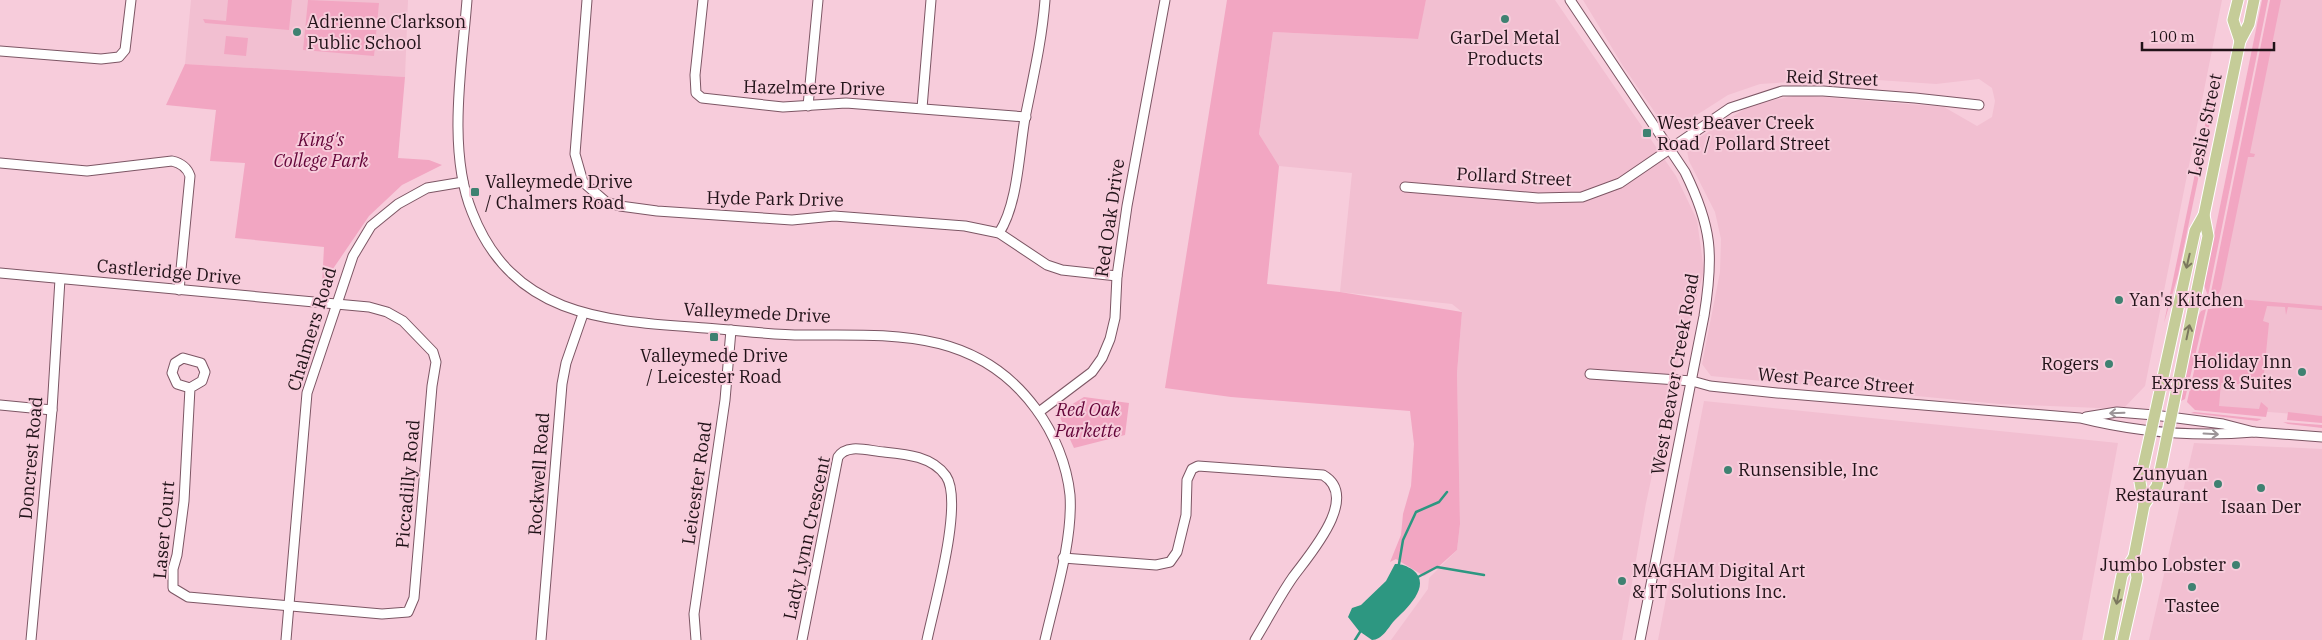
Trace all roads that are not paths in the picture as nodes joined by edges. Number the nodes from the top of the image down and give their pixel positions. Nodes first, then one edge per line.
1 (131, 0) edge
2 (466, 0) edge
3 (587, 0) edge
4 (703, 0) edge
5 (818, 0) edge
6 (931, 0) edge
7 (1045, 0) edge
8 (1164, 0) edge
9 (1570, 0) edge
10 (2238, 0) edge
11 (2254, 0) edge
12 (2240, 41) junction
13 (0, 51) edge
14 (1979, 105) dead end
15 (808, 106) junction
16 (922, 108) junction
17 (1026, 117) junction
18 (1670, 150) junction
19 (0, 163) edge
20 (463, 182) junction
21 (1404, 187) dead end
22 (2204, 215) junction
23 (999, 233) junction
24 (0, 273) edge
25 (1117, 276) junction
26 (60, 279) junction
27 (178, 290) junction
28 (335, 303) junction
29 (583, 314) junction
30 (731, 330) junction
31 (1590, 374) dead end
32 (1692, 381) junction
33 (190, 388) dead end
34 (0, 405) edge
35 (52, 410) junction
36 (1039, 412) junction
37 (2154, 415) junction
38 (2080, 418) junction
39 (2171, 418) junction
40 (2151, 429) junction
41 (2168, 431) junction
42 (2254, 432) junction
43 (2322, 437) edge
44 (2144, 505) junction
45 (2134, 557) junction
46 (1063, 558) junction
47 (289, 607) junction
48 (31, 640) edge
49 (286, 640) edge
50 (541, 640) edge
51 (696, 640) edge
52 (802, 640) edge
53 (927, 640) edge
54 (1045, 640) edge
55 (1255, 640) edge
56 (1640, 640) edge
57 (2109, 640) edge
58 (2123, 640) edge

1 - 13 street
2 - 20 street, Valleymede Drive
3 - 23 street, Hyde Park Drive
4 - 15 street, Hazelmere Drive
5 - 15 street
6 - 16 street
7 - 17 street
8 - 25 street, Red Oak Drive
9 - 18 street, West Beaver Creek Road
10 - 12 main road, Leslie Street
11 - 12 main road, Leslie Street
12 - 22 main road, Leslie Street
14 - 18 street, Reid Street
15 - 16 street, Hazelmere Drive
16 - 17 street, Hazelmere Drive
17 - 23 street
18 - 21 street, Pollard Street
18 - 32 street, West Beaver Creek Road
19 - 27 street
20 - 28 street, Chalmers Road
20 - 29 street, Valleymede Drive
22 -> 37 main road, Leslie Street
39 -> 22 main road, Leslie Street
23 - 25 street, Hyde Park Drive
24 - 26 street, Castleridge Drive
25 - 36 street, Red Oak Drive
26 - 27 street, Castleridge Drive
26 - 35 street, Doncrest Road
27 - 28 street, Castleridge Drive
28 - 47 street, Chalmers Road
28 - 47 street, Piccadilly Road
29 - 30 street, Valleymede Drive
29 - 50 street, Rockwell Road
30 - 36 street, Valleymede Drive
30 - 51 street, Leicester Road
31 - 32 street, West Pearce Street
32 - 38 street, West Pearce Street
32 - 56 street, West Beaver Creek Road
33 - 47 street, Laser Court
34 - 35 street
35 - 48 street, Doncrest Road
36 - 46 street, Valleymede Drive
37 -> 38 street, West Pearce Street
37 - 39 street, West Pearce Street
37 - 40 main road, Leslie Street
38 - 40 street, West Pearce Street
39 - 41 main road, Leslie Street
39 - 42 street, West Pearce Street
40 - 41 street, West Pearce Street
40 - 44 main road, Leslie Street
41 -> 42 street, West Pearce Street
41 - 44 main road, Leslie Street
42 - 43 street
44 - 45 main road, Leslie Street
45 -> 57 main road, Leslie Street
45 - 58 main road, Leslie Street
46 - 54 street, Valleymede Drive
46 - 55 street
47 - 49 street, Chalmers Road
52 - 53 street, Lady Lynn Crescent

